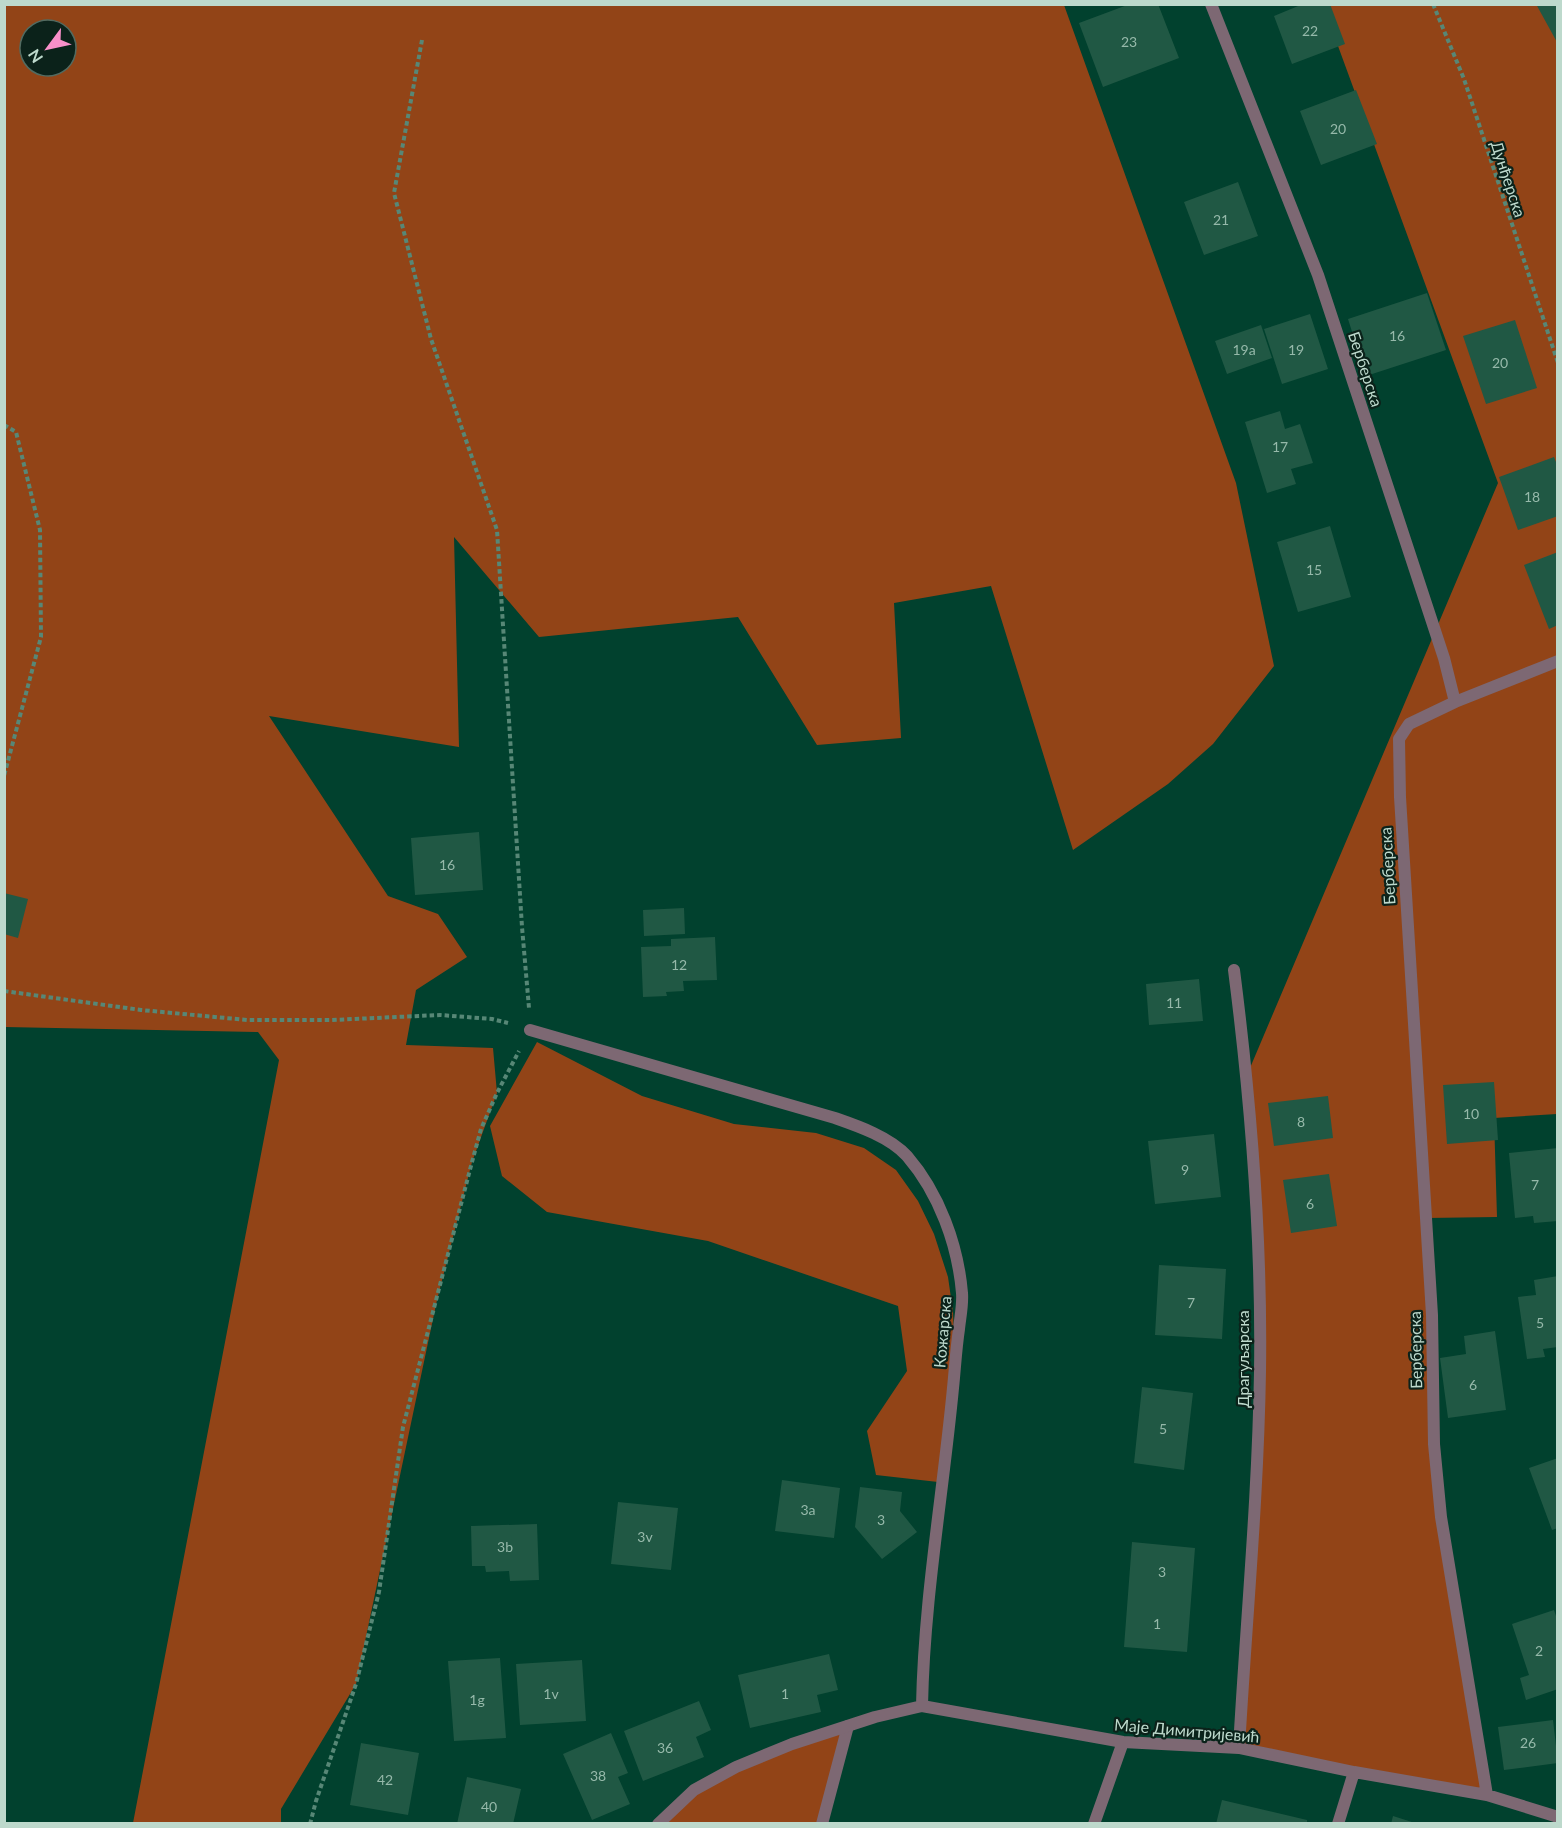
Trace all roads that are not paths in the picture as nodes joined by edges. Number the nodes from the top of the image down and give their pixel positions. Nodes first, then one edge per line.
1 (1211, 4) edge
2 (1557, 661) edge
3 (1455, 702) junction
4 (1234, 970) dead end
5 (530, 1030) road end
6 (922, 1706) junction
7 (848, 1726) junction
8 (1123, 1742) junction
9 (1239, 1748) junction
10 (1354, 1772) junction
11 (1487, 1795) junction
12 (1557, 1816) edge
13 (657, 1824) edge
14 (822, 1824) edge
15 (1094, 1824) edge
16 (1338, 1824) edge

1 - 3 street, Берберска
2 - 3 street
3 - 11 street, Берберска
4 - 9 street, Драгуљарска
5 - 6 street, Кожарска
6 - 7 street, Маје Димитријевић
6 - 8 street, Маје Димитријевић
7 - 13 street, Маје Димитријевић
7 - 14 street
8 - 9 street, Маје Димитријевић
8 - 15 street
9 - 10 street, Маје Димитријевић
10 - 11 street, Маје Димитријевић
10 - 16 street
11 - 12 street, Маје Димитријевић

